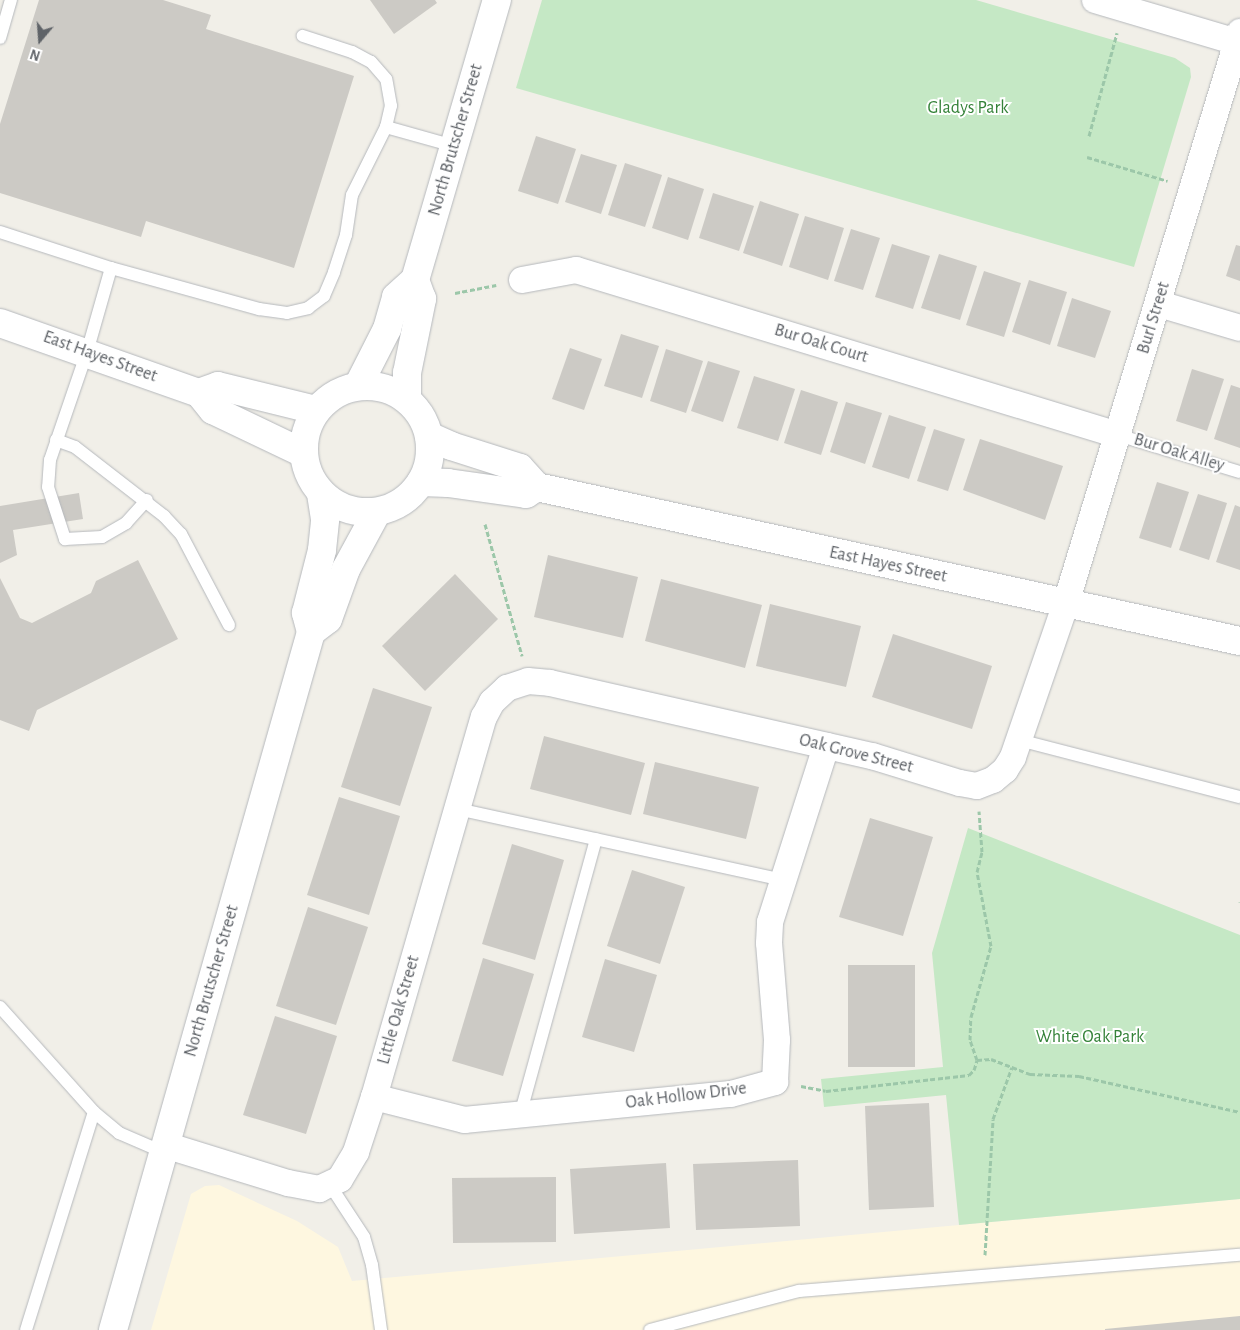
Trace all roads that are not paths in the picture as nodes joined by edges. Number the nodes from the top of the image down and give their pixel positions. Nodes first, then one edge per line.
1 (11, 0) edge
2 (497, 0) edge
3 (1096, 0) edge
4 (1, 31) edge
5 (302, 36) dead end
6 (1238, 37) edge
7 (386, 127) junction
8 (454, 146) junction
9 (0, 232) edge
10 (111, 268) junction
11 (415, 280) junction
12 (522, 280) road end
13 (1159, 304) junction
14 (0, 323) edge
15 (1240, 328) edge
16 (87, 352) junction
17 (358, 386) junction
18 (199, 393) junction
19 (407, 399) junction
20 (316, 410) junction
21 (1118, 435) junction
22 (429, 436) junction
23 (56, 440) junction
24 (303, 453) junction
25 (1240, 472) edge
26 (421, 482) junction
27 (537, 487) junction
28 (321, 493) junction
29 (147, 500) junction
30 (377, 512) junction
31 (1066, 603) junction
32 (229, 625) dead end
33 (311, 632) junction
34 (1240, 642) edge
35 (528, 681) joint
36 (1019, 740) junction
37 (826, 746) junction
38 (1240, 797) edge
39 (457, 809) junction
40 (596, 839) junction
41 (782, 880) junction
42 (0, 1007) edge
43 (374, 1097) junction
44 (94, 1112) junction
45 (520, 1115) junction
46 (164, 1149) junction
47 (330, 1185) junction
48 (1240, 1255) edge
49 (26, 1330) edge
50 (113, 1330) edge
51 (381, 1330) edge
52 (650, 1330) edge

1 - 4 lane
2 - 8 street, North Brutscher Street
3 - 6 street
5 - 7 lane
6 - 13 street, Burl Street
7 - 8 lane
7 - 10 lane
8 - 11 street, North Brutscher Street
9 - 10 lane
10 - 16 lane
11 - 17 street
11 - 19 street
12 - 21 street, Bur Oak Court
13 - 15 street
13 - 21 street, Burl Street
14 - 16 street, East Hayes Street
16 - 18 street, East Hayes Street
16 - 23 lane
17 - 19 street
17 - 20 street
18 - 20 street
18 - 24 street, East Hayes Street
19 - 22 street
20 - 24 street
21 - 25 lane, Bur Oak Alley
21 - 31 street, Burl Street
22 - 26 street
22 - 27 street
23 - 29 lane
23 - 29 lane
24 - 28 street
26 - 27 street, East Hayes Street
26 - 30 street
27 - 31 street, East Hayes Street
28 - 30 street
28 - 33 street, North Brutscher Street
29 - 32 lane
30 - 33 street
31 - 34 street, East Hayes Street
31 - 36 street
33 - 46 street, North Brutscher Street
35 - 37 street, Oak Grove Street
35 - 39 street, Little Oak Street
36 - 37 street, Oak Grove Street
36 - 38 lane
37 - 41 street
39 - 40 lane
39 - 43 street, Little Oak Street
40 - 41 lane
40 - 45 lane
41 - 45 street, Oak Hollow Drive
42 - 44 lane
43 - 45 street, Oak Hollow Drive
43 - 47 street, Little Oak Street
44 - 46 lane
44 - 49 lane
46 - 47 street
46 - 50 street, North Brutscher Street
47 - 51 lane
48 - 52 lane

